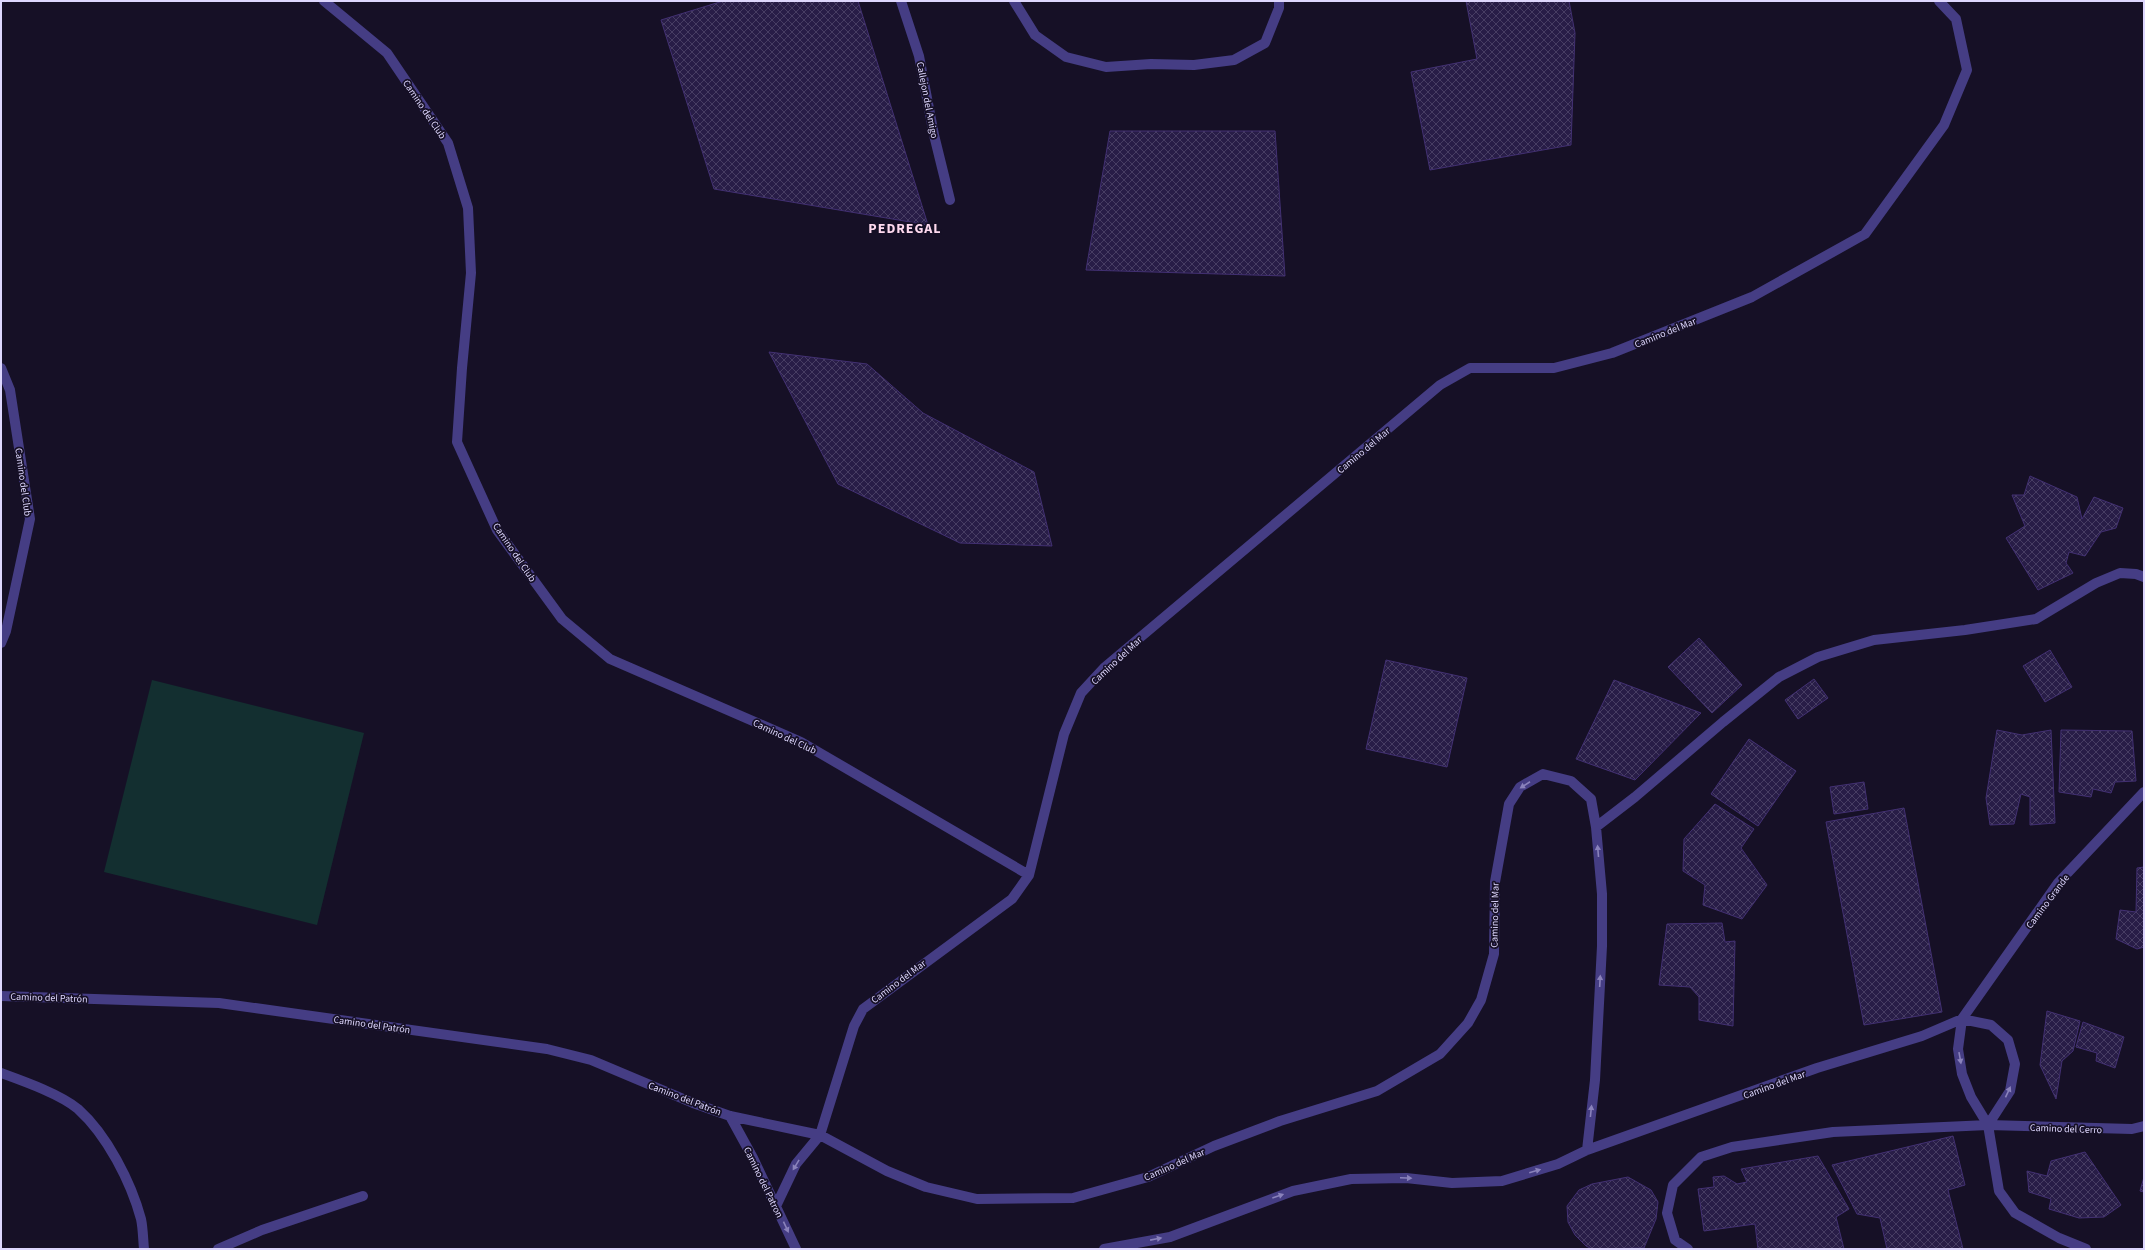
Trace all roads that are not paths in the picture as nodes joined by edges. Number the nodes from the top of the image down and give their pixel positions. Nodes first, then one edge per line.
1 (324, 1) edge
2 (901, 1) edge
3 (1014, 1) edge
4 (1279, 1) edge
5 (1939, 1) edge
6 (950, 200) dead end
7 (1, 368) edge
8 (2144, 577) edge
9 (1, 643) edge
10 (2144, 792) edge
11 (1596, 827) junction
12 (1029, 875) junction
13 (1, 996) edge
14 (1962, 1019) junction
15 (1, 1073) edge
16 (730, 1116) junction
17 (1988, 1125) junction
18 (2144, 1126) edge
19 (820, 1135) junction
20 (1586, 1150) junction
21 (363, 1196) dead end
22 (776, 1206) junction
23 (144, 1249) edge
24 (218, 1249) edge
25 (796, 1249) edge
26 (1104, 1249) edge
27 (1688, 1249) edge
28 (2086, 1249) edge

1 - 12 street, Camino del Club
2 - 6 street, Callejon del Amigo
3 - 4 street
5 - 12 street, Camino del Mar
7 - 9 street, Camino del Club
8 - 11 street
10 - 14 street, Camino Grande
11 -> 19 street, Camino del Mar
20 -> 11 street, Camino del Mar
12 - 19 street, Camino del Mar
13 - 16 street, Camino del Patrón
14 -> 17 street
17 -> 14 street
14 - 20 street, Camino del Mar
15 - 23 street
16 - 19 street, Camino del Patrón
16 - 22 street, Camino del Patron
17 - 18 street, Camino del Cerro
17 - 27 street, Camino del Cerro
17 - 28 street
19 -> 22 street
26 -> 20 street, Camino del Mar
21 - 24 street
22 -> 25 street, Camino del Patron

